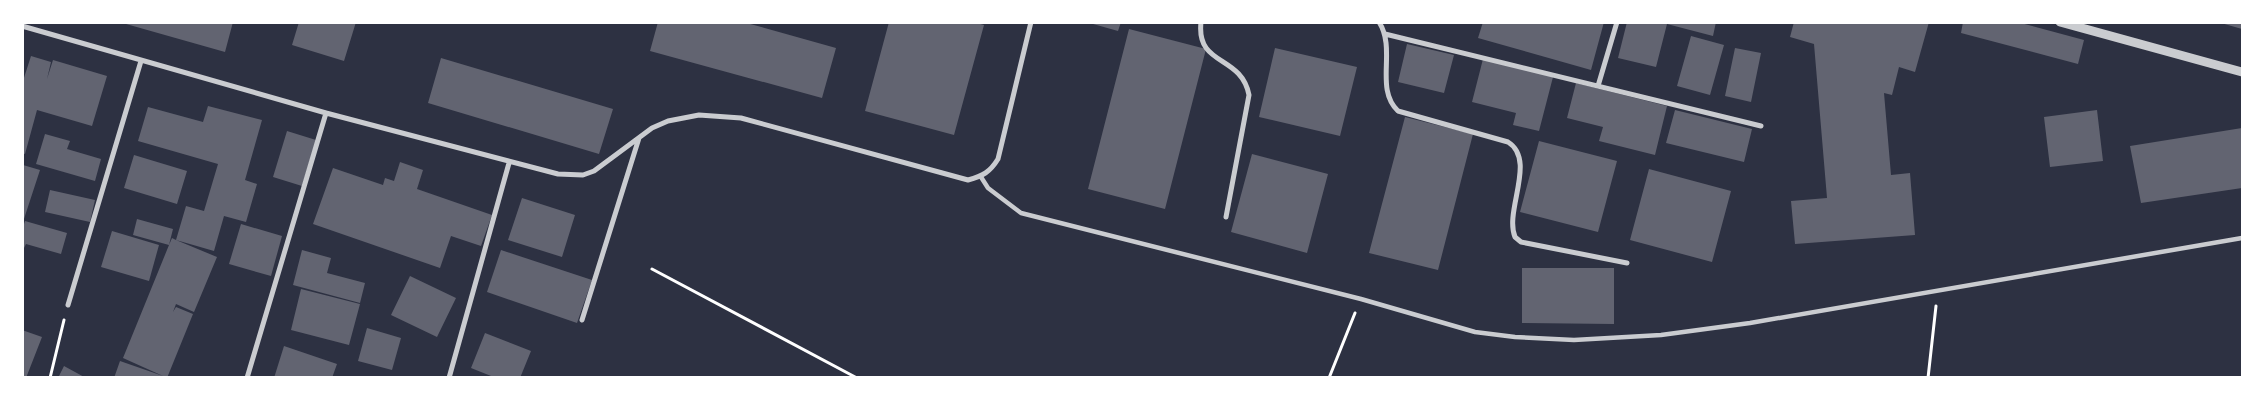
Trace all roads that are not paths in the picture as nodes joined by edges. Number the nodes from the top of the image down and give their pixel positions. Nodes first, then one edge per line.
1 (1031, 22) edge
2 (1201, 22) edge
3 (1379, 22) edge
4 (1617, 22) edge
5 (2060, 22) edge
6 (22, 26) edge
7 (1385, 34) junction
8 (141, 61) junction
9 (2242, 72) edge
10 (1598, 86) junction
11 (326, 113) junction
12 (1761, 126) dead end
13 (639, 138) junction
14 (509, 162) junction
15 (981, 177) junction
16 (1226, 217) dead end
17 (2242, 238) edge
18 (1628, 263) dead end
19 (68, 305) road end
20 (582, 320) dead end
21 (248, 378) edge
22 (449, 378) edge

1 - 15 street
2 - 16 street
3 - 7 street
4 - 10 street
5 - 9 street
6 - 8 street
7 - 10 street
7 - 18 street
8 - 11 street
8 - 19 street
10 - 12 street
11 - 14 street
11 - 21 street
13 - 14 street
13 - 15 street
13 - 20 street
14 - 22 street
15 - 17 street

